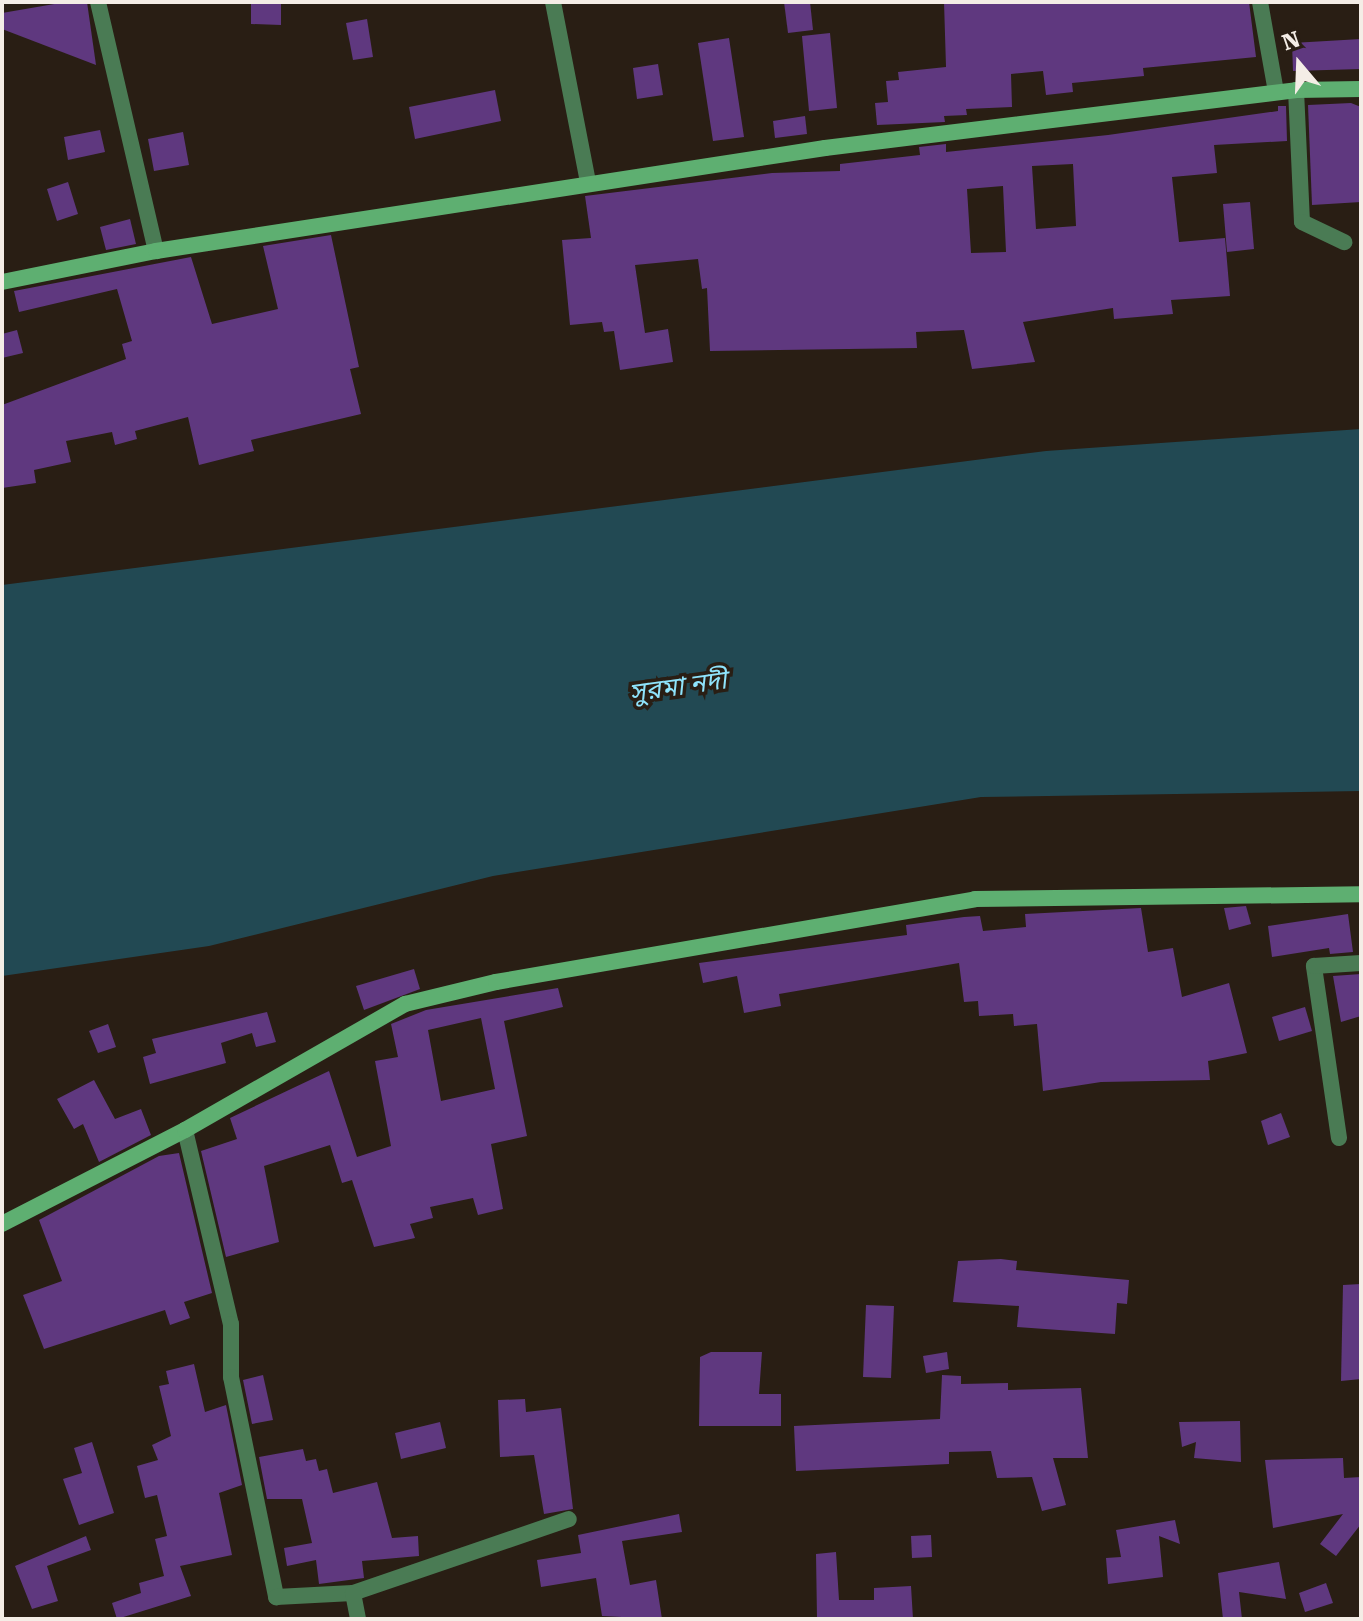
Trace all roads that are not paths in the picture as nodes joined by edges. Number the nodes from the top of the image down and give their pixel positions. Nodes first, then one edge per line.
1 (98, 2) edge
2 (553, 2) edge
3 (1260, 2) edge
4 (1361, 89) edge
5 (1296, 90) junction
6 (1276, 92) junction
7 (588, 182) junction
8 (1344, 242) dead end
9 (156, 251) junction
10 (2, 282) edge
11 (1361, 894) edge
12 (1361, 963) edge
13 (185, 1130) junction
14 (1339, 1138) dead end
15 (2, 1224) edge
16 (569, 1519) dead end
17 (353, 1593) junction
18 (358, 1619) edge

1 - 9 street
2 - 7 street
3 - 6 street
4 - 5 street
5 - 6 street
5 - 8 street
6 - 7 street
7 - 9 street
9 - 10 street
11 - 13 street
12 - 14 street
13 - 15 street
13 - 17 street
16 - 17 street
17 - 18 street

